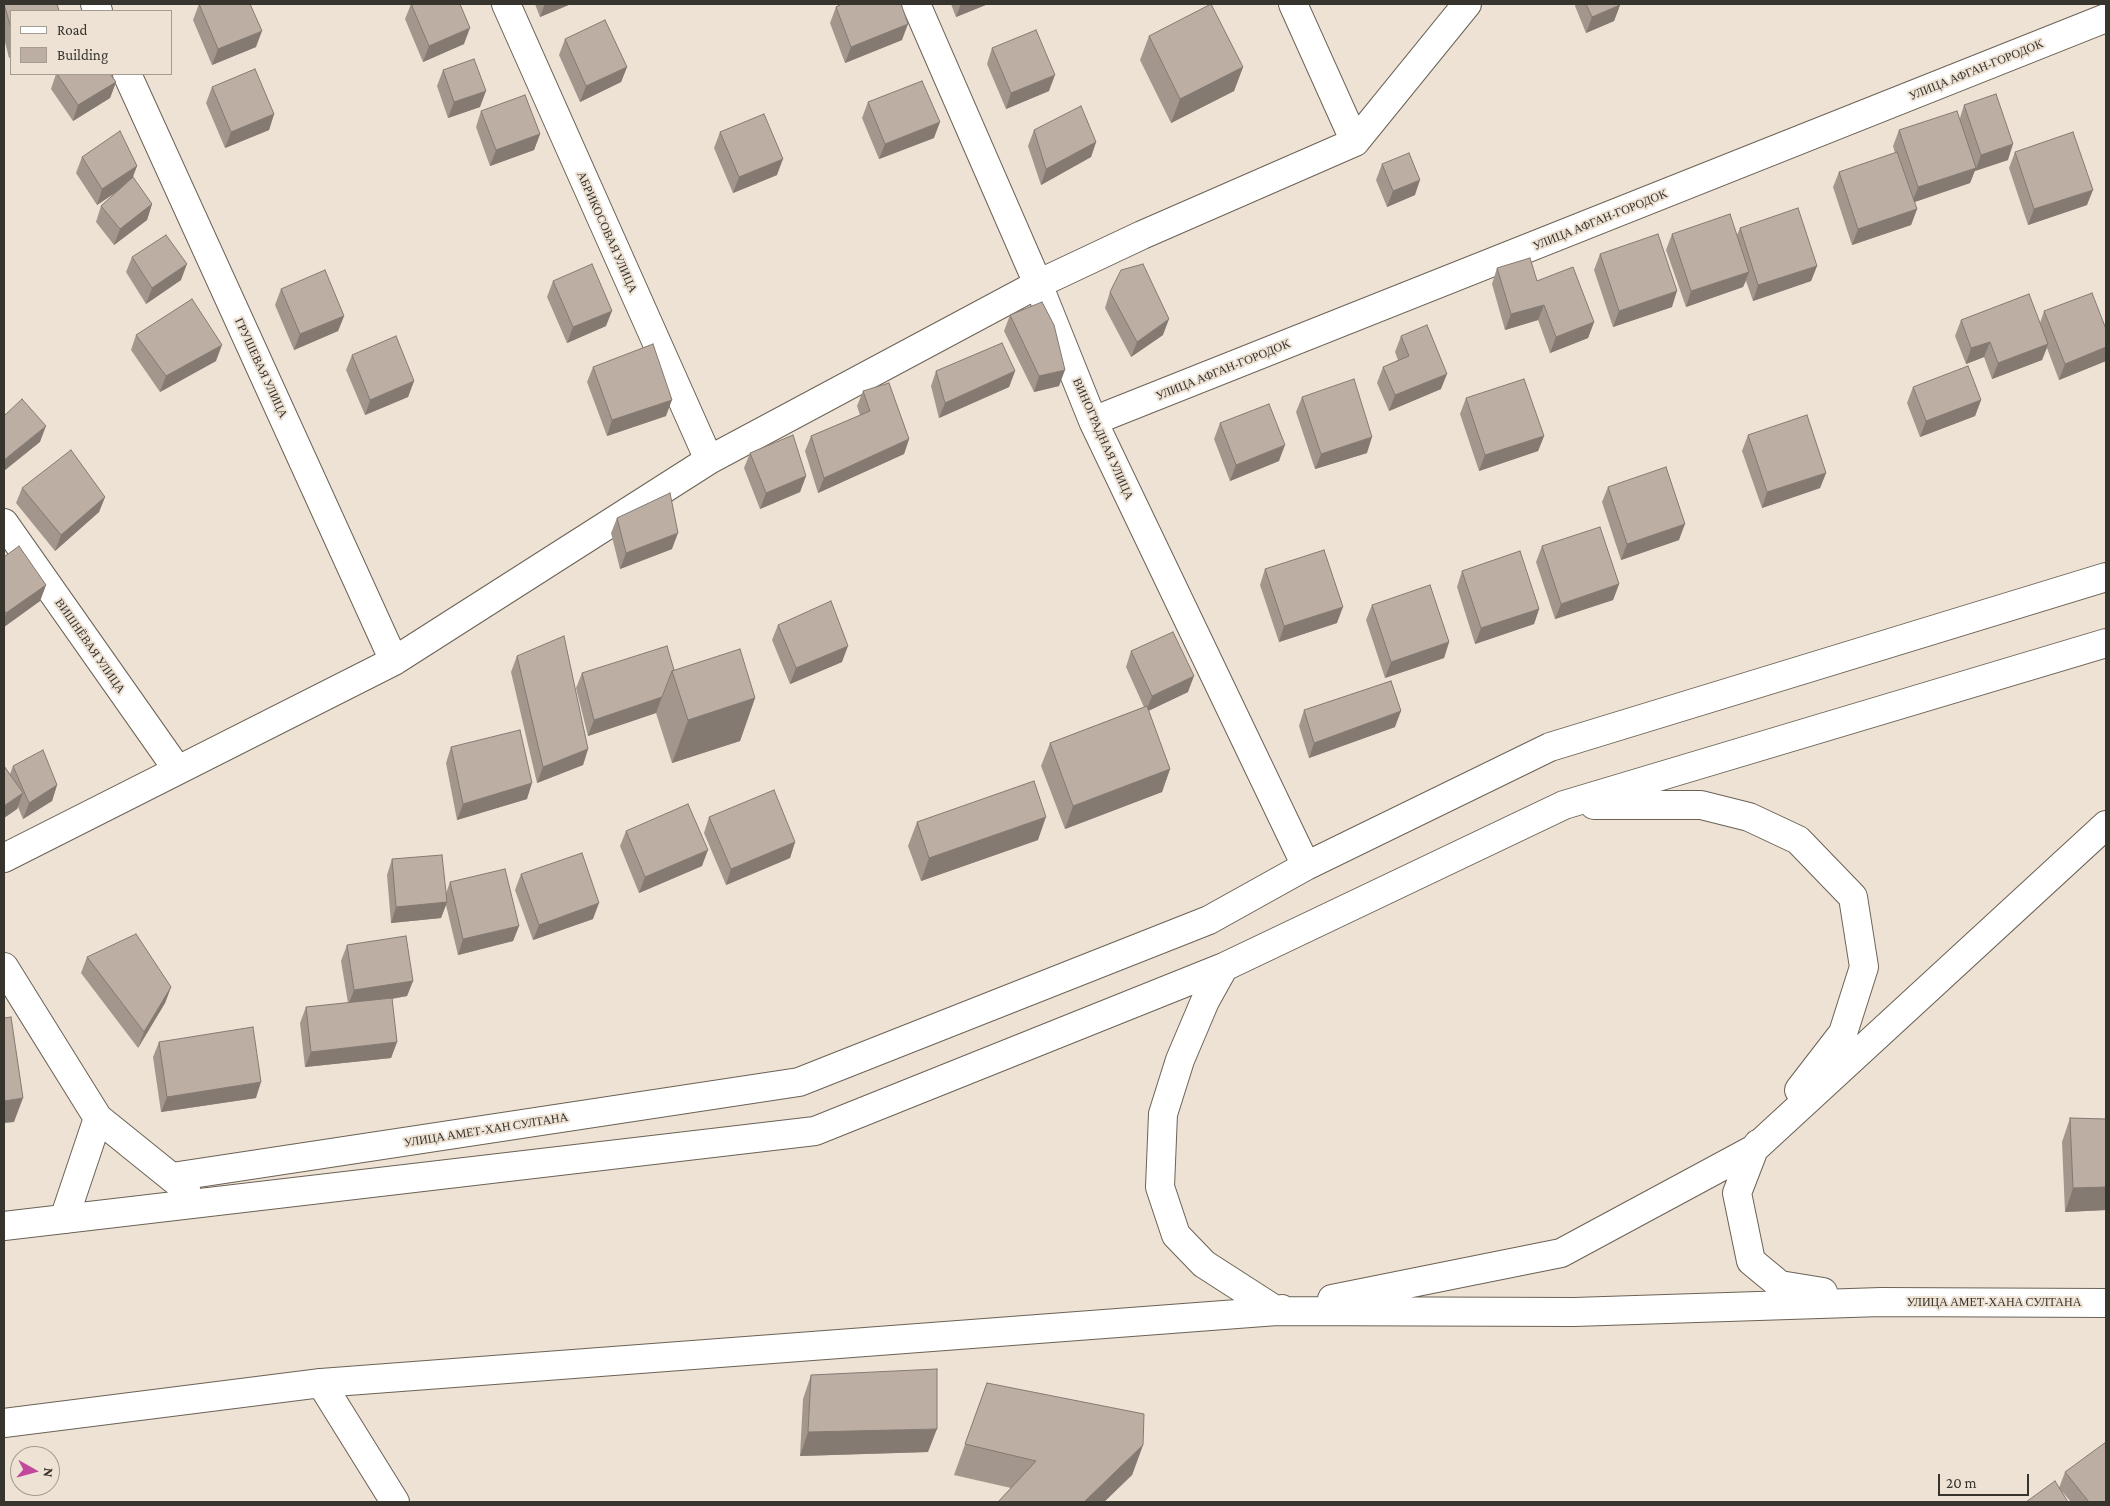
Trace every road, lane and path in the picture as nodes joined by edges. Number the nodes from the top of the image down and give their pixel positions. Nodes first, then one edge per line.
1 (506, 4) edge
2 (916, 4) edge
3 (1293, 4) edge
4 (1467, 4) edge
5 (2106, 18) edge
6 (127, 75) edge
7 (1355, 142) junction
8 (1038, 284) junction
9 (1093, 422) junction
10 (709, 460) junction
11 (4, 523) edge
12 (2106, 577) edge
13 (2106, 643) edge
14 (394, 661) junction
15 (177, 769) junction
16 (1564, 805) junction
17 (2106, 825) edge
18 (4, 858) edge
19 (1306, 866) junction
20 (4, 967) edge
21 (1224, 967) junction
22 (98, 1118) junction
23 (1754, 1149) junction
24 (172, 1177) junction
25 (202, 1202) junction
26 (64, 1219) junction
27 (4, 1226) edge
28 (1881, 1302) junction
29 (2106, 1303) edge
30 (1277, 1311) junction
31 (321, 1382) junction
32 (4, 1423) edge
33 (396, 1502) edge

1 - 10 street, АБРИКОСОВАЯ УЛИЦА
2 - 8 street, ВИНОГРАДНАЯ УЛИЦА
3 - 7 street
4 - 7 street
5 - 9 street, УЛИЦА АФГАН-ГОРОДОК
6 - 14 street, ГРУШЕВАЯ УЛИЦА
7 - 8 street
8 - 9 street, ВИНОГРАДНАЯ УЛИЦА
8 - 10 street
9 - 19 street, ВИНОГРАДНАЯ УЛИЦА
10 - 14 street
11 - 15 street, ВИШНЁВАЯ УЛИЦА
12 - 19 street, УЛИЦА АМЕТ-ХАН СУЛТАНА
13 - 16 street
14 - 15 street
15 - 18 street
16 - 21 street
16 - 23 street
17 - 23 street
19 - 24 street, УЛИЦА АМЕТ-ХАН СУЛТАНА
20 - 22 street
21 - 25 street
21 - 30 street
22 - 24 street
22 - 26 street
23 - 28 street
23 - 30 street
24 - 25 street
25 - 26 street
26 - 27 street
28 - 29 street, УЛИЦА АМЕТ-ХАНА СУЛТАНА
28 - 30 street
30 - 31 street
31 - 32 street
31 - 33 street

